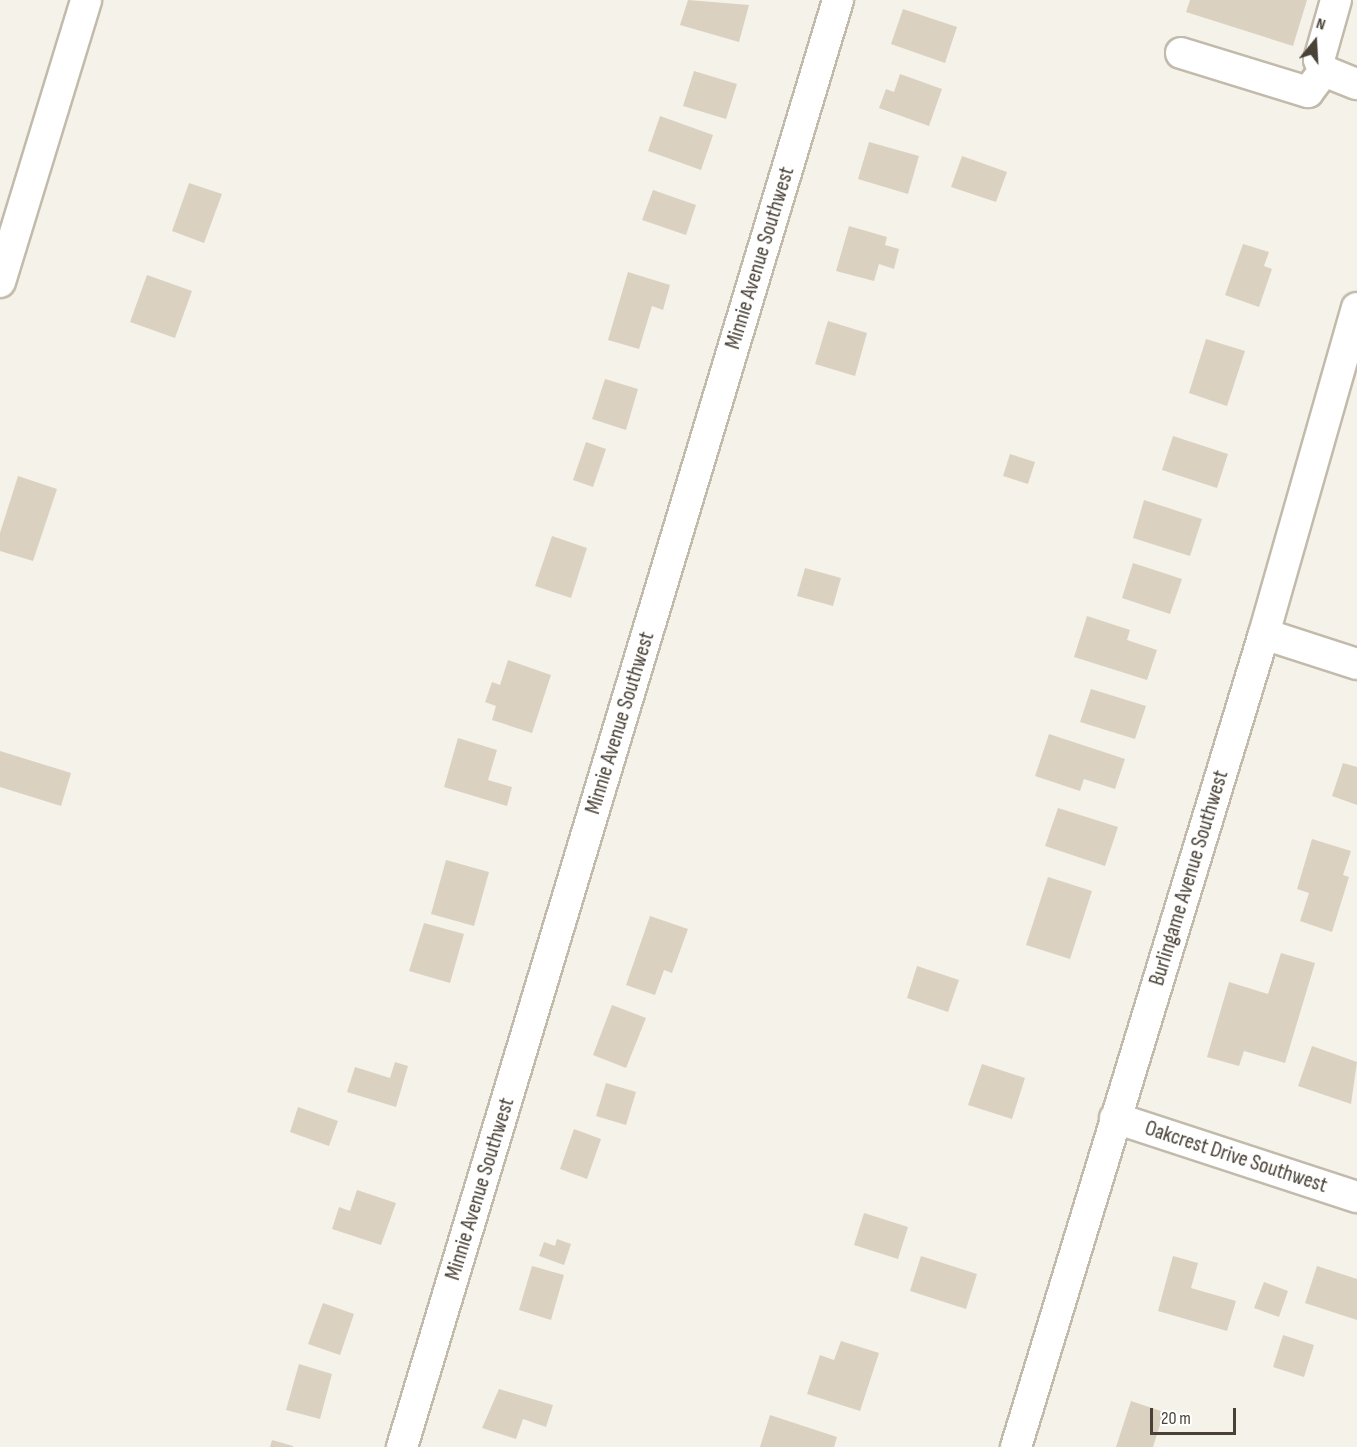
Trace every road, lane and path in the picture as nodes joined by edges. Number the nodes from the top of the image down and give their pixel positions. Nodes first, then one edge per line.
1 (86, 0) edge
2 (838, 0) edge
3 (1335, 0) edge
4 (1181, 53) dead end
5 (1324, 71) junction
6 (1357, 84) edge
7 (0, 282) edge
8 (1355, 321) edge
9 (1264, 634) junction
10 (1357, 664) edge
11 (1115, 1118) junction
12 (1357, 1197) edge
13 (402, 1447) edge
14 (1016, 1447) edge

1 - 7 street
2 - 13 street, Minnie Avenue Southwest
3 - 5 street
4 - 5 street
5 - 6 street
8 - 9 street, Burlingame Avenue Southwest
9 - 10 street
9 - 11 street, Burlingame Avenue Southwest
11 - 12 street, Oakcrest Drive Southwest
11 - 14 street, Burlingame Avenue Southwest

